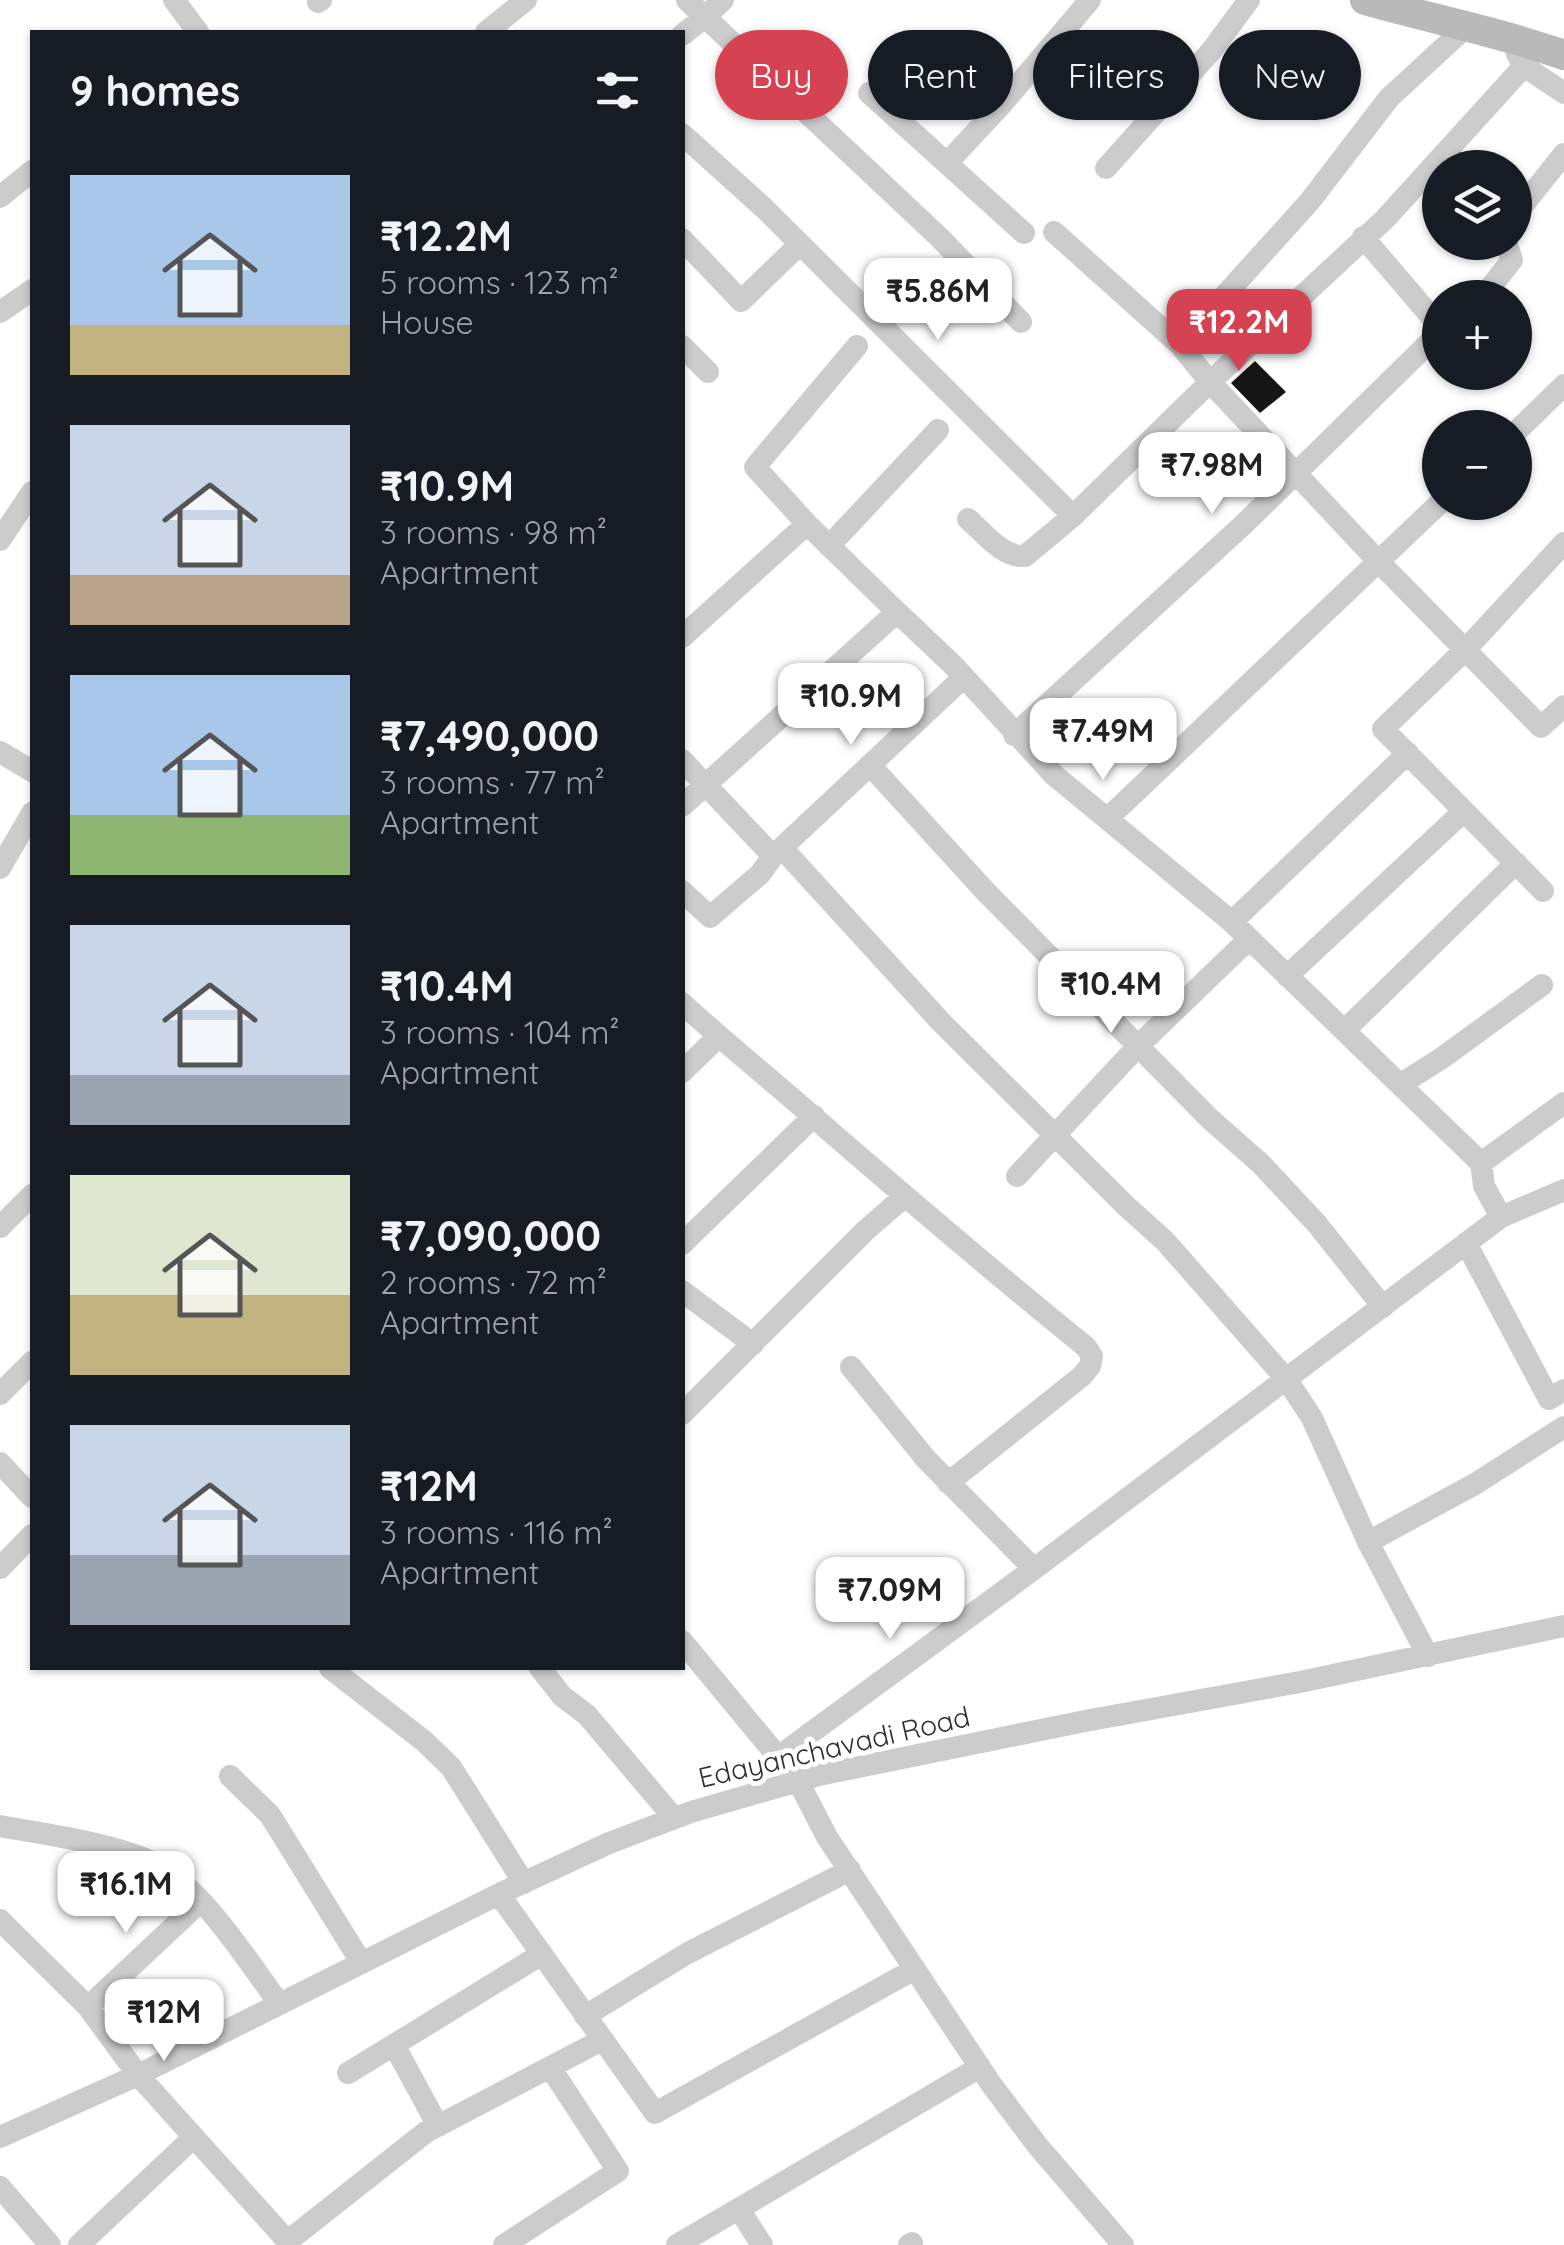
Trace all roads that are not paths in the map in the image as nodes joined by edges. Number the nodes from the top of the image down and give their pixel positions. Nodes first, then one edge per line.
1 (174, 0) edge
2 (526, 0) edge
3 (687, 0) edge
4 (723, 0) edge
5 (1090, 0) edge
6 (1249, 0) edge
7 (1365, 0) edge
8 (705, 17) junction
9 (1464, 28) junction
10 (196, 30) edge
11 (488, 30) edge
12 (685, 33) edge
13 (1503, 34) junction
14 (1564, 55) edge
15 (1524, 66) junction
16 (1564, 92) edge
17 (900, 120) edge
18 (685, 137) edge
19 (1564, 154) edge
20 (947, 163) junction
21 (1106, 168) dead end
22 (30, 173) edge
23 (1532, 194) edge
24 (0, 197) edge
25 (1054, 232) dead end
26 (1024, 233) dead end
27 (1364, 237) junction
28 (800, 244) junction
29 (688, 254) edge
30 (1512, 260) edge
31 (1496, 280) edge
32 (30, 291) edge
33 (1422, 308) edge
34 (0, 312) edge
35 (1020, 322) dead end
36 (1180, 345) junction
37 (857, 346) dead end
38 (1422, 348) edge
39 (685, 349) edge
40 (708, 372) dead end
41 (1210, 382) junction
42 (1564, 385) edge
43 (1532, 416) edge
44 (938, 430) dead end
45 (1296, 473) junction
46 (30, 495) edge
47 (1073, 516) junction
48 (968, 519) dead end
49 (1422, 520) edge
50 (806, 524) junction
51 (0, 540) edge
52 (1564, 544) edge
53 (829, 546) junction
54 (1378, 561) junction
55 (897, 612) junction
56 (685, 634) edge
57 (1466, 648) junction
58 (964, 678) junction
59 (1564, 706) edge
60 (1014, 734) junction
61 (0, 752) edge
62 (1408, 754) junction
63 (685, 763) edge
64 (870, 765) junction
65 (30, 770) edge
66 (706, 784) junction
67 (685, 803) edge
68 (1464, 811) junction
69 (30, 816) edge
70 (1108, 818) junction
71 (778, 852) junction
72 (1516, 864) junction
73 (0, 868) edge
74 (1543, 891) dead end
75 (685, 894) edge
76 (1241, 930) junction
77 (1287, 976) junction
78 (1542, 984) dead end
79 (685, 1006) edge
80 (1345, 1030) junction
81 (718, 1036) junction
82 (1138, 1046) junction
83 (685, 1069) edge
84 (1400, 1084) junction
85 (1564, 1102) edge
86 (814, 1116) junction
87 (1055, 1133) junction
88 (1481, 1163) junction
89 (1016, 1176) dead end
90 (1564, 1190) edge
91 (30, 1197) edge
92 (904, 1197) junction
93 (1501, 1218) junction
94 (0, 1227) edge
95 (685, 1241) edge
96 (1466, 1243) junction
97 (685, 1293) edge
98 (1384, 1307) junction
99 (753, 1344) junction
100 (30, 1364) edge
101 (851, 1366) dead end
102 (1287, 1380) junction
103 (0, 1394) edge
104 (1556, 1395) edge
105 (685, 1411) edge
106 (1564, 1428) edge
107 (0, 1463) edge
108 (948, 1482) junction
109 (30, 1494) edge
110 (30, 1537) edge
111 (1368, 1542) junction
112 (0, 1568) edge
113 (1034, 1569) junction
114 (1564, 1626) edge
115 (685, 1645) edge
116 (1428, 1656) junction
117 (333, 1670) edge
118 (542, 1670) edge
119 (778, 1757) junction
120 (230, 1776) dead end
121 (798, 1782) junction
122 (674, 1818) junction
123 (0, 1826) edge
124 (850, 1870) junction
125 (524, 1882) junction
126 (499, 1894) junction
127 (200, 1902) junction
128 (0, 1920) edge
129 (542, 1954) junction
130 (361, 1962) junction
131 (915, 1969) junction
132 (279, 2003) junction
133 (88, 2007) junction
134 (585, 2016) junction
135 (602, 2040) junction
136 (394, 2045) junction
137 (550, 2067) junction
138 (980, 2067) junction
139 (348, 2073) dead end
140 (138, 2075) junction
141 (0, 2112) edge
142 (438, 2126) junction
143 (8, 2134) edge
144 (194, 2137) junction
145 (0, 2187) edge
146 (739, 2209) junction
147 (290, 2243) edge
148 (50, 2245) edge
149 (79, 2245) edge
150 (504, 2245) edge
151 (677, 2245) edge
152 (762, 2245) edge
153 (1123, 2245) edge

1 - 10 street
2 - 11 street
3 - 8 street
4 - 8 street
5 - 20 street
6 - 21 street
7 - 9 street
8 - 12 street
8 - 35 street
9 - 13 street
9 - 36 street
13 - 14 street
13 - 15 street
15 - 16 street
15 - 27 street
17 - 20 street
18 - 28 street
19 - 23 street
20 - 26 street
22 - 24 street
25 - 36 street
27 - 33 street
27 - 41 street
28 - 29 street
28 - 47 street
30 - 31 street
32 - 34 street
36 - 41 street
37 - 50 street
38 - 45 street
39 - 40 street
41 - 45 street
41 - 47 street
42 - 43 street
44 - 53 street
45 - 54 street
45 - 60 street
46 - 51 street
47 - 48 street
49 - 54 street
50 - 53 street
50 - 56 street
52 - 57 street
53 - 55 street
54 - 57 street
54 - 70 street
55 - 58 street
55 - 66 street
57 - 59 street
57 - 62 street
58 - 60 street
58 - 64 street
60 - 70 street
61 - 65 street
62 - 68 street
62 - 76 street
63 - 66 street
64 - 71 street
64 - 82 street
66 - 67 street
66 - 71 street
68 - 72 street
68 - 77 street
69 - 73 street
70 - 76 street
71 - 75 street
71 - 87 street
72 - 74 street
72 - 80 street
76 - 77 street
76 - 82 street
77 - 80 street
78 - 84 street
79 - 81 street
80 - 84 street
81 - 83 street
81 - 86 street
82 - 87 street
82 - 98 street
84 - 88 street
85 - 88 street
86 - 92 street
86 - 95 street
87 - 89 street
87 - 102 street
88 - 93 street
90 - 93 street
91 - 94 street
92 - 99 street
92 - 108 street
93 - 96 street
96 - 98 street
96 - 104 street
97 - 99 street
98 - 102 street
99 - 105 street
100 - 103 street
101 - 108 street
102 - 111 street
102 - 113 street
104 - 106 street
106 - 111 street
107 - 109 street
108 - 113 street
110 - 112 street
111 - 116 street
113 - 119 street
114 - 116 street, Edayanchavadi Road
115 - 119 street
116 - 121 street, Edayanchavadi Road
117 - 125 street
118 - 122 street
119 - 121 street
120 - 130 street
121 - 122 street, Edayanchavadi Road
121 - 124 street
122 - 125 street, Edayanchavadi Road
123 - 127 street
124 - 131 street
124 - 134 street
125 - 126 street, Edayanchavadi Road
126 - 129 street
126 - 130 street, Edayanchavadi Road
127 - 132 street
127 - 133 street
128 - 133 street
129 - 134 street
129 - 136 street
130 - 132 street, Edayanchavadi Road
131 - 135 street
131 - 138 street
132 - 140 street, Edayanchavadi Road
133 - 140 street
134 - 135 street
135 - 137 street
136 - 139 street
136 - 142 street
137 - 142 street
137 - 150 street
138 - 146 street
138 - 153 street
140 - 143 street, Edayanchavadi Road
140 - 144 street
141 - 143 street
142 - 147 street
144 - 147 street
144 - 149 street
145 - 148 street
146 - 151 street
146 - 152 street

